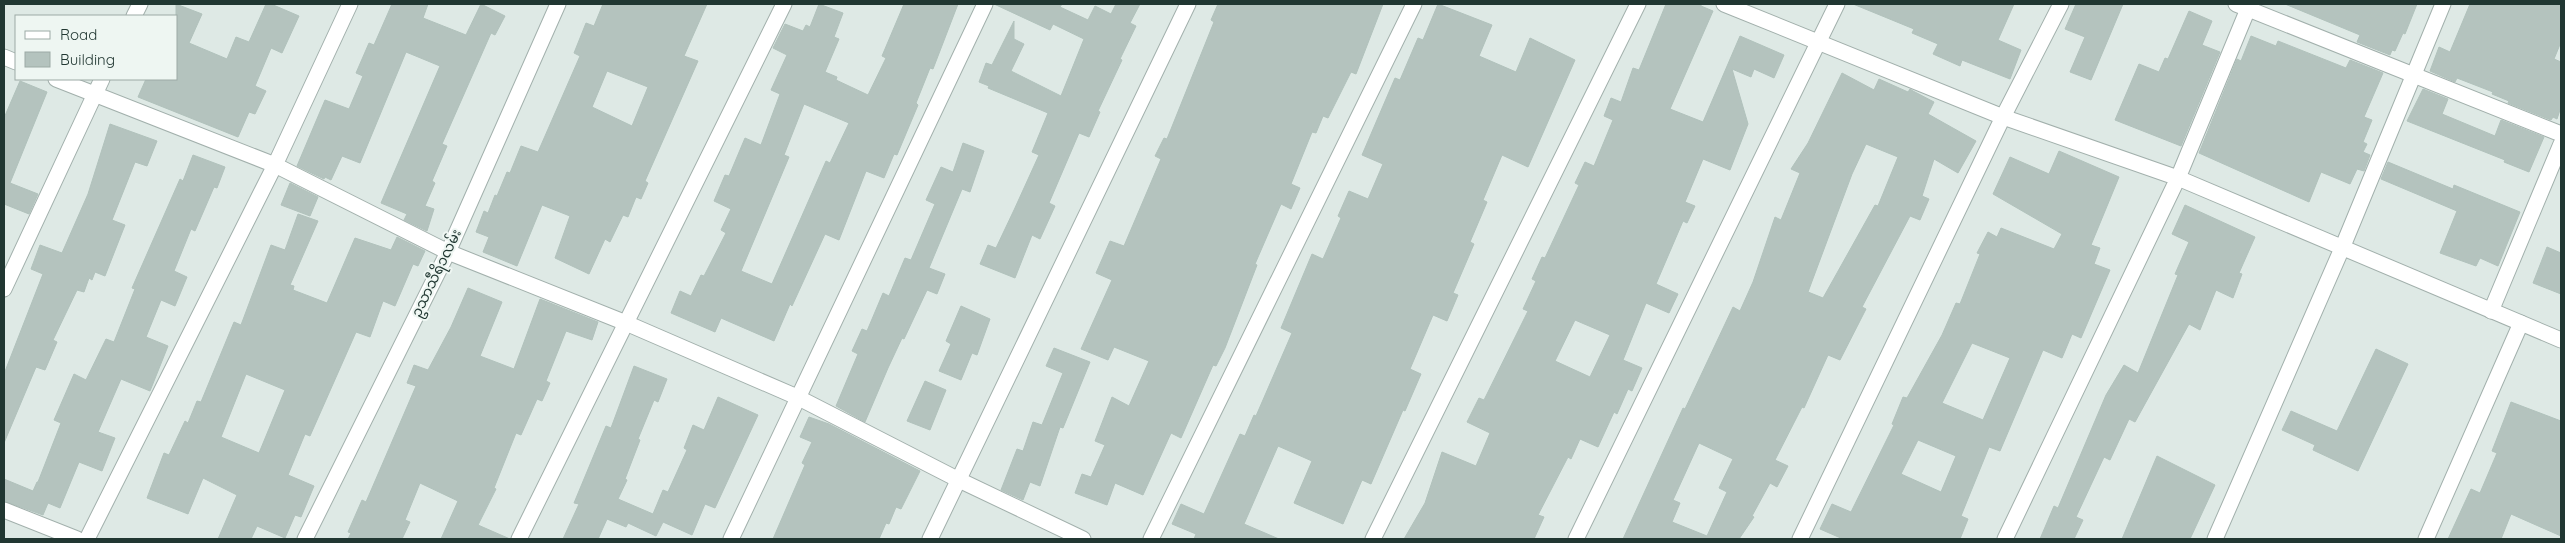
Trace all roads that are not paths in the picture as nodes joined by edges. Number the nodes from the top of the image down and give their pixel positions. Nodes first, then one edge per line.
1 (350, 4) edge
2 (558, 4) edge
3 (784, 4) edge
4 (986, 4) edge
5 (1188, 4) edge
6 (1414, 4) edge
7 (1638, 4) edge
8 (1724, 4) edge
9 (1837, 4) edge
10 (2061, 4) edge
11 (2443, 4) edge
12 (2245, 5) edge
13 (1818, 44) junction
14 (2413, 74) junction
15 (58, 80) edge
16 (102, 80) edge
17 (94, 95) junction
18 (2003, 117) junction
19 (2561, 134) edge
20 (2561, 144) edge
21 (275, 165) junction
22 (2178, 178) junction
23 (2343, 246) junction
24 (448, 252) junction
25 (4, 289) edge
26 (2491, 311) junction
27 (626, 323) junction
28 (2521, 323) junction
29 (2561, 340) edge
30 (797, 396) junction
31 (957, 479) junction
32 (4, 510) edge
33 (77, 539) edge
34 (87, 539) edge
35 (305, 539) edge
36 (519, 539) edge
37 (731, 539) edge
38 (930, 539) edge
39 (1083, 539) edge
40 (1151, 539) edge
41 (1374, 539) edge
42 (1576, 539) edge
43 (1800, 539) edge
44 (2005, 539) edge
45 (2215, 539) edge
46 (2426, 539) edge

1 - 21 street
2 - 24 street, ဥသာသီရိ၁လမ်း
3 - 27 street
4 - 30 street
5 - 31 street
6 - 40 street
7 - 41 street
8 - 13 street
9 - 13 street
10 - 18 street
11 - 14 street
12 - 14 street
12 - 22 street
13 - 18 street
13 - 42 street
14 - 19 street
14 - 23 street
15 - 17 street
16 - 17 street
17 - 21 street
17 - 25 street
18 - 22 street
18 - 43 street
20 - 26 street
21 - 24 street
21 - 34 street
22 - 23 street
22 - 44 street
23 - 26 street
23 - 45 street
24 - 27 street
24 - 35 street, ဥသာသီရိ၁လမ်း
26 - 28 street
27 - 30 street
27 - 36 street
28 - 29 street
28 - 46 street
30 - 31 street
30 - 37 street
31 - 38 street
31 - 39 street
32 - 33 street

